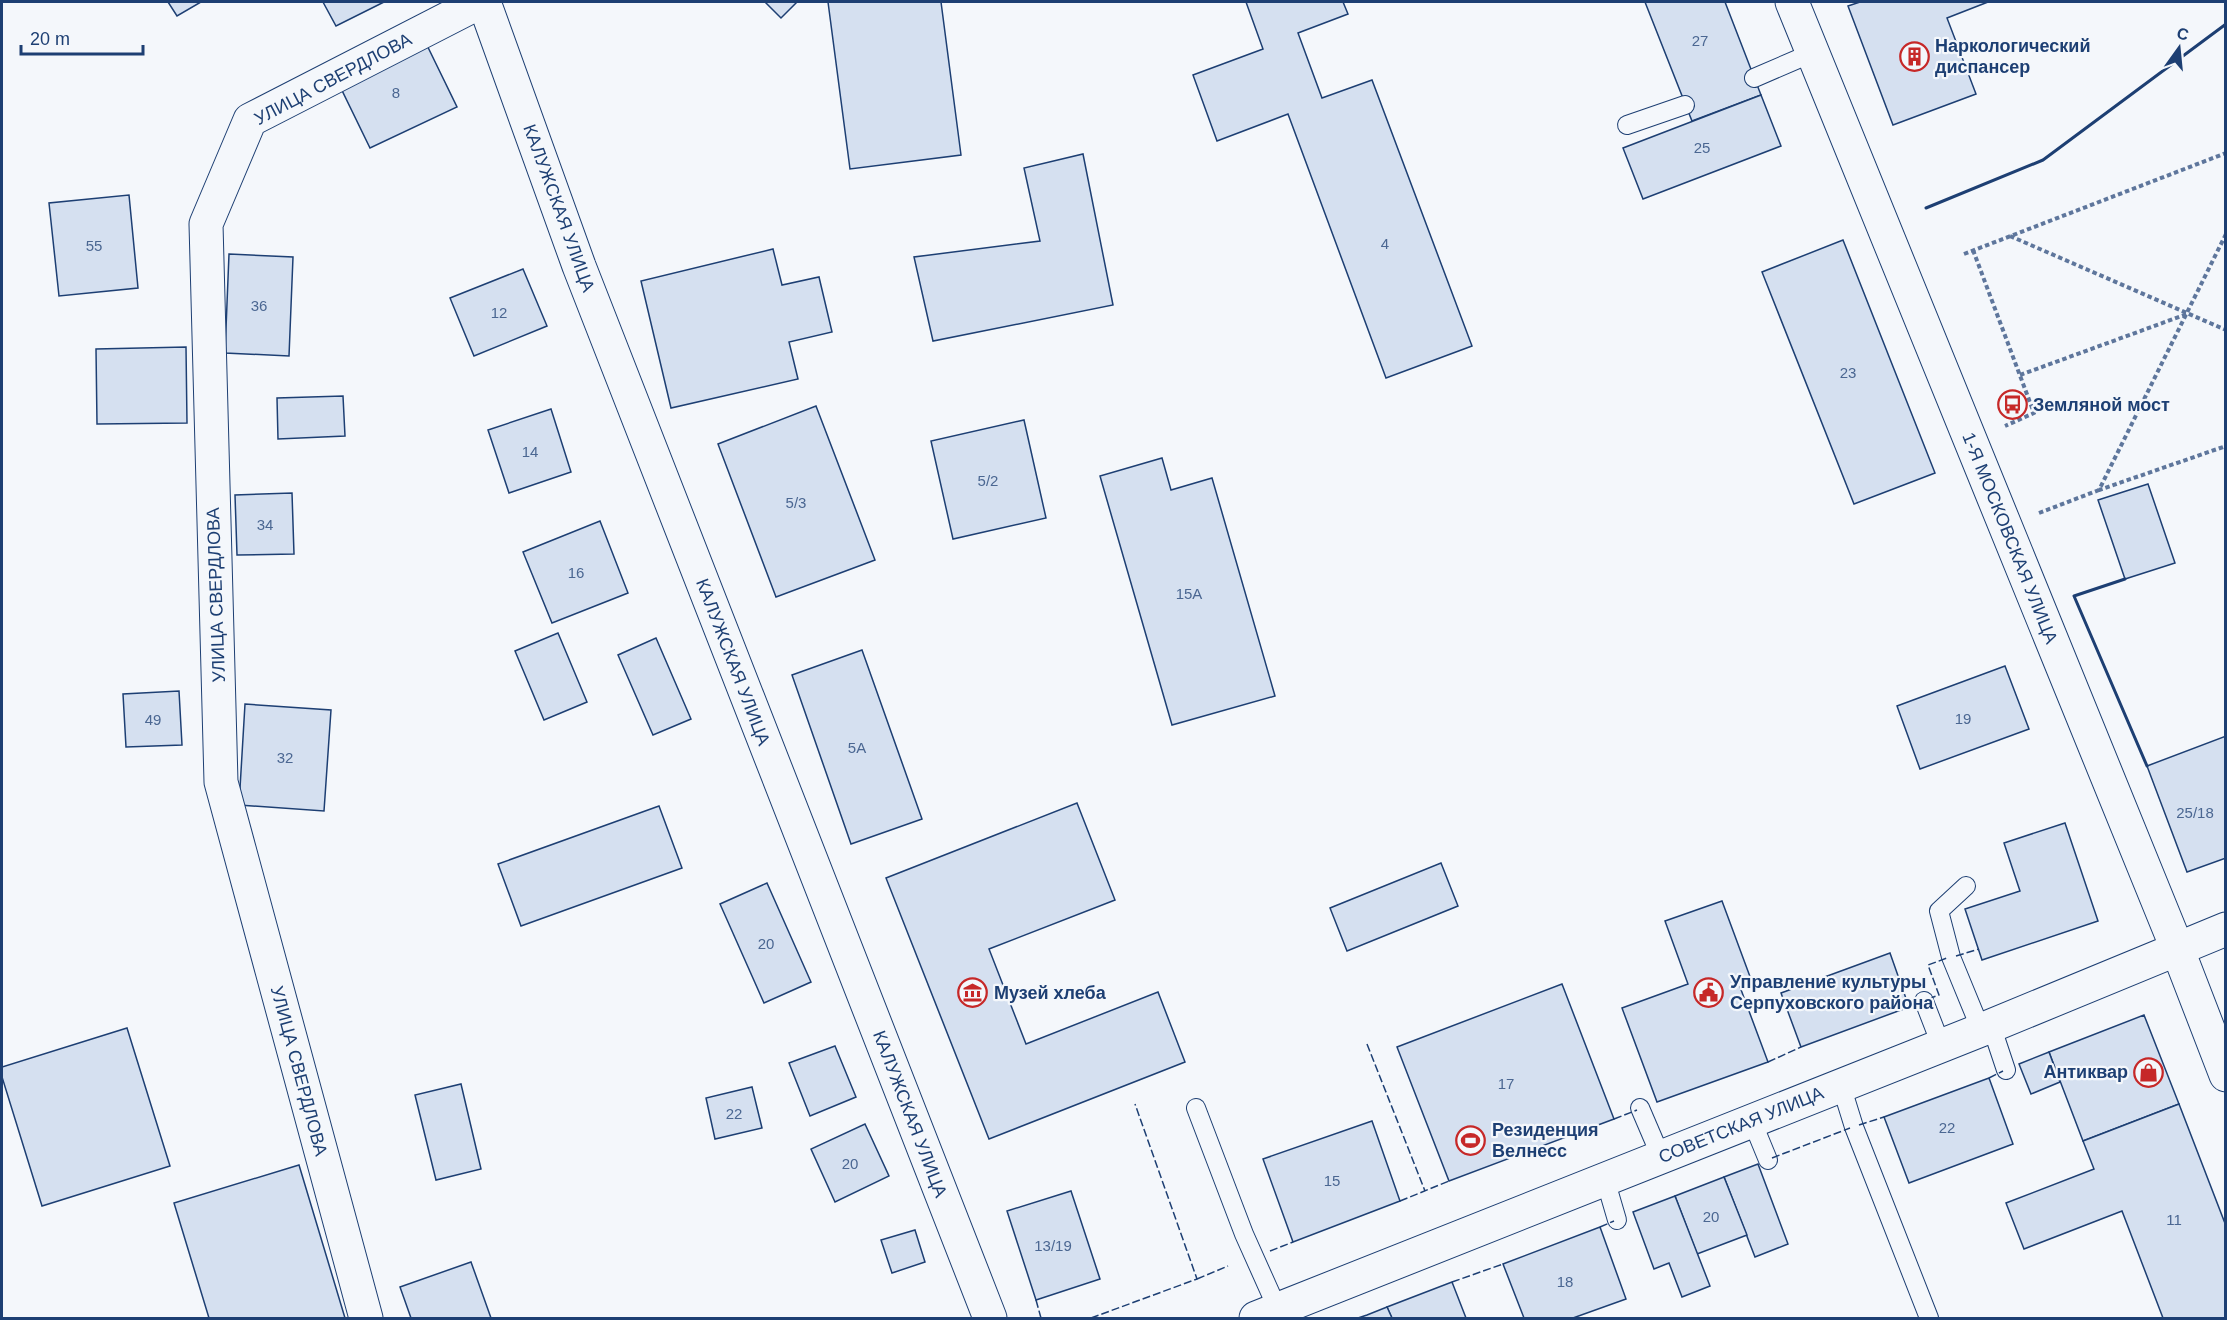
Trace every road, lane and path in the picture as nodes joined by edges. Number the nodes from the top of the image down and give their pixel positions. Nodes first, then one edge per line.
1 (480, 2) edge
2 (484, 2) edge
3 (1791, 2) edge
4 (1812, 53) junction
5 (1754, 78) dead end
6 (1685, 105) dead end
7 (1627, 125) dead end
8 (2226, 153) edge
9 (2226, 234) edge
10 (2009, 236) junction
11 (1973, 250) junction
12 (1964, 254) dead end
13 (2188, 313) junction
14 (2226, 330) edge
15 (2020, 375) junction
16 (2008, 437) dead end
17 (2226, 446) edge
18 (1966, 886) dead end
19 (2226, 928) edge
20 (2177, 948) junction
21 (1924, 1001) dead end
22 (1986, 1028) junction
23 (1941, 1046) junction
24 (2006, 1070) dead end
25 (2226, 1075) edge
26 (1841, 1085) junction
27 (1196, 1108) dead end
28 (1640, 1108) dead end
29 (1752, 1121) junction
30 (1661, 1157) junction
31 (1768, 1160) dead end
32 (1605, 1179) junction
33 (1617, 1220) dead end
34 (1267, 1314) edge
35 (366, 1318) edge
36 (990, 1318) edge
37 (1929, 1318) edge

1 - 35 street, УЛИЦА СВЕРДЛОВА
2 - 36 street, КАЛУЖСКАЯ УЛИЦА
3 - 4 street, 1-Я МОСКОВСКАЯ УЛИЦА
4 - 5 lane
4 - 20 street, 1-Я МОСКОВСКАЯ УЛИЦА
6 - 7 lane
8 - 10 path
9 - 13 path
10 - 11 path
10 - 13 path
11 - 12 path
11 - 15 path
13 - 14 path
13 - 15 path
13 - 17 path
15 - 16 path
18 - 22 lane
19 - 20 street, СОВЕТСКАЯ УЛИЦА
20 - 22 street, СОВЕТСКАЯ УЛИЦА
20 - 25 street, 1-Я МОСКОВСКАЯ УЛИЦА
21 - 23 lane
22 - 23 street, СОВЕТСКАЯ УЛИЦА
22 - 24 lane
23 - 26 street, СОВЕТСКАЯ УЛИЦА
26 - 29 street, СОВЕТСКАЯ УЛИЦА
26 - 37 lane
27 - 34 lane
28 - 30 lane
29 - 30 street, СОВЕТСКАЯ УЛИЦА
29 - 31 lane
30 - 32 street, СОВЕТСКАЯ УЛИЦА
32 - 33 lane
32 - 34 street, СОВЕТСКАЯ УЛИЦА

